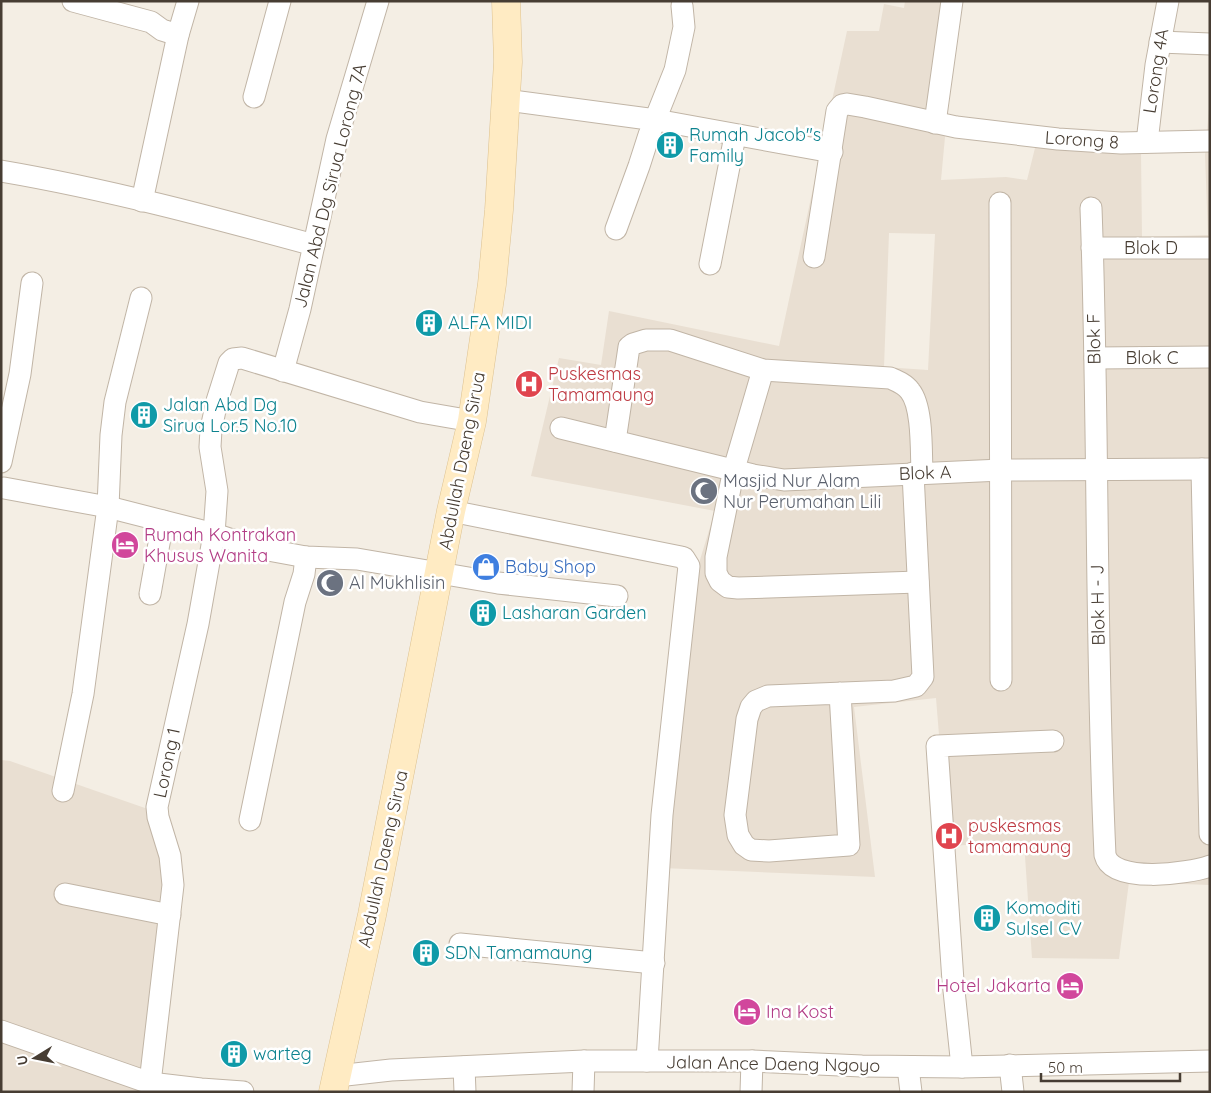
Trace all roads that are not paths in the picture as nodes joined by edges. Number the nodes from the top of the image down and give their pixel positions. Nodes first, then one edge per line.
1 (73, 1) edge
2 (188, 1) edge
3 (280, 1) edge
4 (378, 1) edge
5 (506, 1) edge
6 (952, 1) edge
7 (1168, 1) edge
8 (682, 6) dead end
9 (178, 35) junction
10 (1160, 42) junction
11 (1210, 44) edge
12 (254, 97) dead end
13 (506, 100) junction
14 (656, 120) junction
15 (943, 124) junction
16 (735, 136) junction
17 (1210, 141) edge
18 (1147, 142) junction
19 (832, 152) junction
20 (1, 171) edge
21 (142, 201) junction
22 (1000, 203) dead end
23 (1091, 208) dead end
24 (616, 229) dead end
25 (314, 245) junction
26 (1092, 248) junction
27 (1210, 248) edge
28 (814, 257) dead end
29 (710, 264) dead end
30 (32, 283) dead end
31 (141, 298) dead end
32 (1095, 358) junction
33 (1210, 358) edge
34 (763, 370) junction
35 (283, 371) junction
36 (472, 421) junction
37 (561, 428) dead end
38 (615, 441) junction
39 (3, 449) edge
40 (734, 469) junction
41 (1206, 469) edge
42 (1001, 470) junction
43 (1097, 470) junction
44 (918, 473) junction
45 (2, 491) edge
46 (108, 507) junction
47 (452, 511) junction
48 (163, 521) junction
49 (214, 534) junction
50 (306, 557) junction
51 (440, 572) junction
52 (918, 582) junction
53 (150, 594) dead end
54 (617, 596) dead end
55 (1001, 680) dead end
56 (840, 693) junction
57 (1053, 741) dead end
58 (63, 791) dead end
59 (250, 820) dead end
60 (1210, 834) edge
61 (1210, 866) edge
62 (65, 894) dead end
63 (170, 915) junction
64 (460, 944) dead end
65 (654, 963) junction
66 (1, 1031) edge
67 (584, 1061) junction
68 (647, 1061) junction
69 (752, 1061) junction
70 (1210, 1061) edge
71 (1010, 1065) junction
72 (464, 1066) junction
73 (908, 1067) junction
74 (962, 1067) junction
75 (150, 1083) junction
76 (335, 1084) edge
77 (243, 1092) edge
78 (465, 1092) edge
79 (583, 1092) edge
80 (751, 1092) edge
81 (911, 1092) edge
82 (1013, 1092) edge

1 - 9 street
2 - 9 street
3 - 12 street
4 - 25 street, Jalan Abd Dg Sirua Lorong 7A
5 - 13 main road, Abdullah Daeng Sirua
6 - 15 street
7 - 10 street, Lorong 4A
8 - 14 street
9 - 21 street
10 - 11 street
10 - 18 street, Lorong 4A
13 - 14 street
13 - 36 main road, Abdullah Daeng Sirua
14 - 16 street
14 - 24 street
15 - 18 street, Lorong 8
15 - 19 street, Lorong 8
16 - 19 street
16 - 29 street
17 - 18 street, Lorong 8
19 - 28 street
20 - 21 street
21 - 25 street
22 - 42 street
23 - 26 street, Blok F
25 - 35 street, Jalan Abd Dg Sirua Lorong 7A
26 - 27 street, Blok D
26 - 32 street, Blok F
30 - 39 street
31 - 46 street
32 - 33 street, Blok C
32 - 43 street, Blok F
34 - 38 street
34 - 40 street
34 - 44 street
35 - 36 street
35 - 49 street, Lorong 1
36 - 47 main road, Abdullah Daeng Sirua
37 - 38 street, Blok A
38 - 40 street, Blok A
40 - 44 street, Blok A
40 - 52 street
41 - 43 street, Blok A
41 - 60 street
42 - 43 street, Blok A
42 - 44 street, Blok A
42 - 55 street
43 - 61 street, Blok H - J
44 - 52 street
45 - 46 street
46 - 48 street
46 - 58 street
47 - 51 main road, Abdullah Daeng Sirua
47 - 65 street
48 - 49 street
48 - 53 street
49 - 50 street
49 - 63 street, Lorong 1
50 - 51 street
50 - 59 street
51 - 54 street
51 - 76 main road, Abdullah Daeng Sirua
52 - 56 street
56 - 56 street
57 - 74 street
62 - 63 street
63 - 75 street, Lorong 1
64 - 65 street
65 - 68 street
66 - 75 street
67 - 68 street, Jalan Ance Daeng Ngoyo
67 - 72 street, Jalan Ance Daeng Ngoyo
67 - 79 street
68 - 69 street, Jalan Ance Daeng Ngoyo
69 - 73 street, Jalan Ance Daeng Ngoyo
69 - 80 street
70 - 71 street, Jalan Ance Daeng Ngoyo
71 - 74 street, Jalan Ance Daeng Ngoyo
71 - 82 street
72 - 76 street, Jalan Ance Daeng Ngoyo
72 - 78 street
73 - 74 street, Jalan Ance Daeng Ngoyo
73 - 81 street
75 - 77 street

